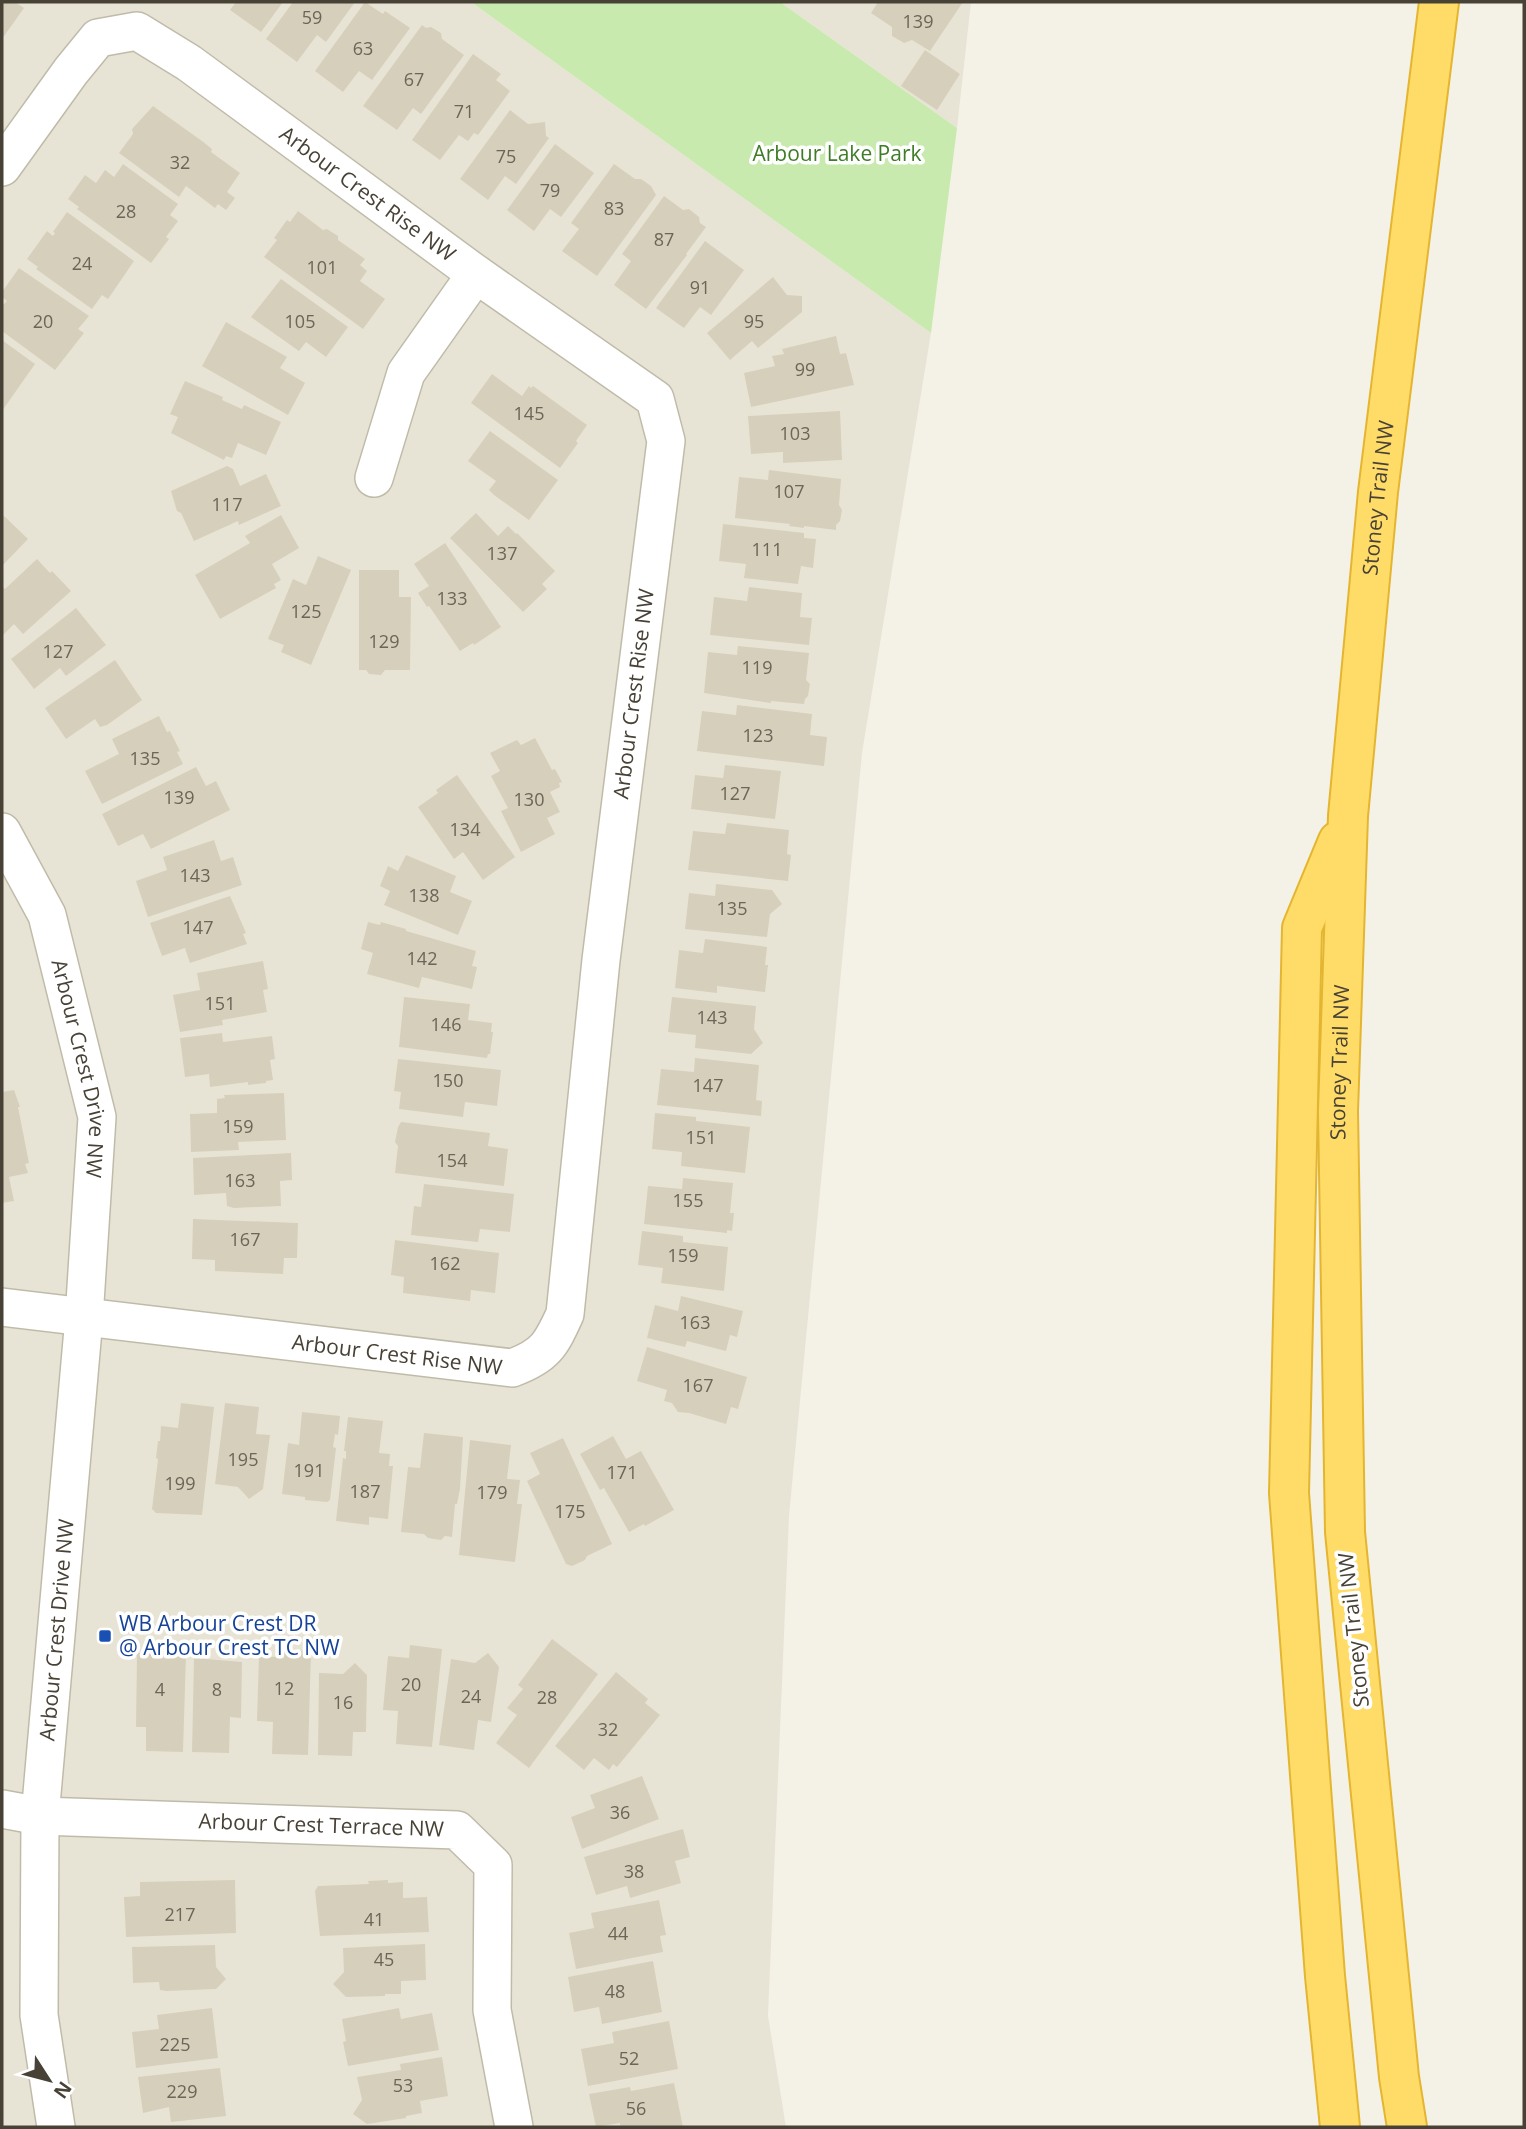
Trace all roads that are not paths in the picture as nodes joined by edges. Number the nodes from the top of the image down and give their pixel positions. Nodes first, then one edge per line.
1 (1438, 2) edge
2 (2, 167) edge
3 (476, 274) junction
4 (374, 478) dead end
5 (1348, 816) junction
6 (2, 832) edge
7 (2, 1307) edge
8 (84, 1318) junction
9 (2, 1810) edge
10 (40, 1816) junction
11 (56, 2127) edge
12 (514, 2127) edge
13 (1340, 2127) edge
14 (1407, 2127) edge

1 - 5 highway, Stoney Trail NW
2 - 3 street, Arbour Crest Rise NW
3 - 4 street
3 - 8 street, Arbour Crest Rise NW
5 - 13 highway
5 - 14 highway, Stoney Trail NW
6 - 8 street, Arbour Crest Drive NW
7 - 8 street
8 - 10 street, Arbour Crest Drive NW
9 - 10 street
10 - 11 street, Arbour Crest Drive NW
10 - 12 street, Arbour Crest Terrace NW

